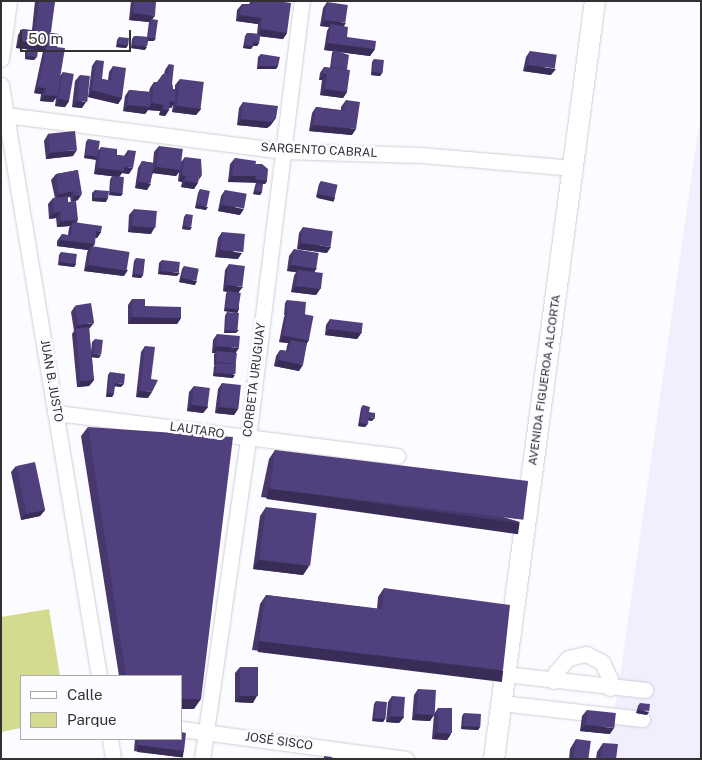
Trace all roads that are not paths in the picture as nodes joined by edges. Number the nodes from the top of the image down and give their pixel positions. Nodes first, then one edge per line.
1 (9, 1) edge
2 (302, 1) edge
3 (595, 1) edge
4 (1, 59) edge
5 (1, 85) edge
6 (6, 115) junction
7 (282, 151) junction
8 (574, 168) junction
9 (56, 413) junction
10 (248, 438) junction
11 (397, 456) dead end
12 (505, 674) junction
13 (100, 675) edge
14 (554, 681) junction
15 (610, 688) junction
16 (646, 690) dead end
17 (501, 703) junction
18 (642, 719) dead end
19 (182, 729) edge
20 (205, 732) junction
21 (110, 740) edge
22 (113, 759) edge
23 (202, 759) edge
24 (406, 759) edge
25 (494, 759) edge

1 - 4 street
2 - 7 street, CORBETA URUGUAY
3 - 8 main road, AVENIDA FIGUEROA ALCORTA
5 - 6 street, JUAN B. JUSTO
6 - 7 street, SARGENTO CABRAL
6 - 9 street, JUAN B. JUSTO
7 - 8 street, SARGENTO CABRAL
7 - 10 street, CORBETA URUGUAY
8 - 12 main road, AVENIDA FIGUEROA ALCORTA
9 - 10 street, LAUTARO
9 - 13 street, JUAN B. JUSTO
10 - 11 street, LAUTARO
10 - 20 street, CORBETA URUGUAY
12 - 14 street
12 - 17 main road, AVENIDA FIGUEROA ALCORTA
14 - 15 street
14 - 15 street
15 - 16 street
17 - 18 street
17 - 25 main road, AVENIDA FIGUEROA ALCORTA
19 - 20 street, JOSÉ SISCO
20 - 23 street, CORBETA URUGUAY
20 - 24 street, JOSÉ SISCO
21 - 22 street

